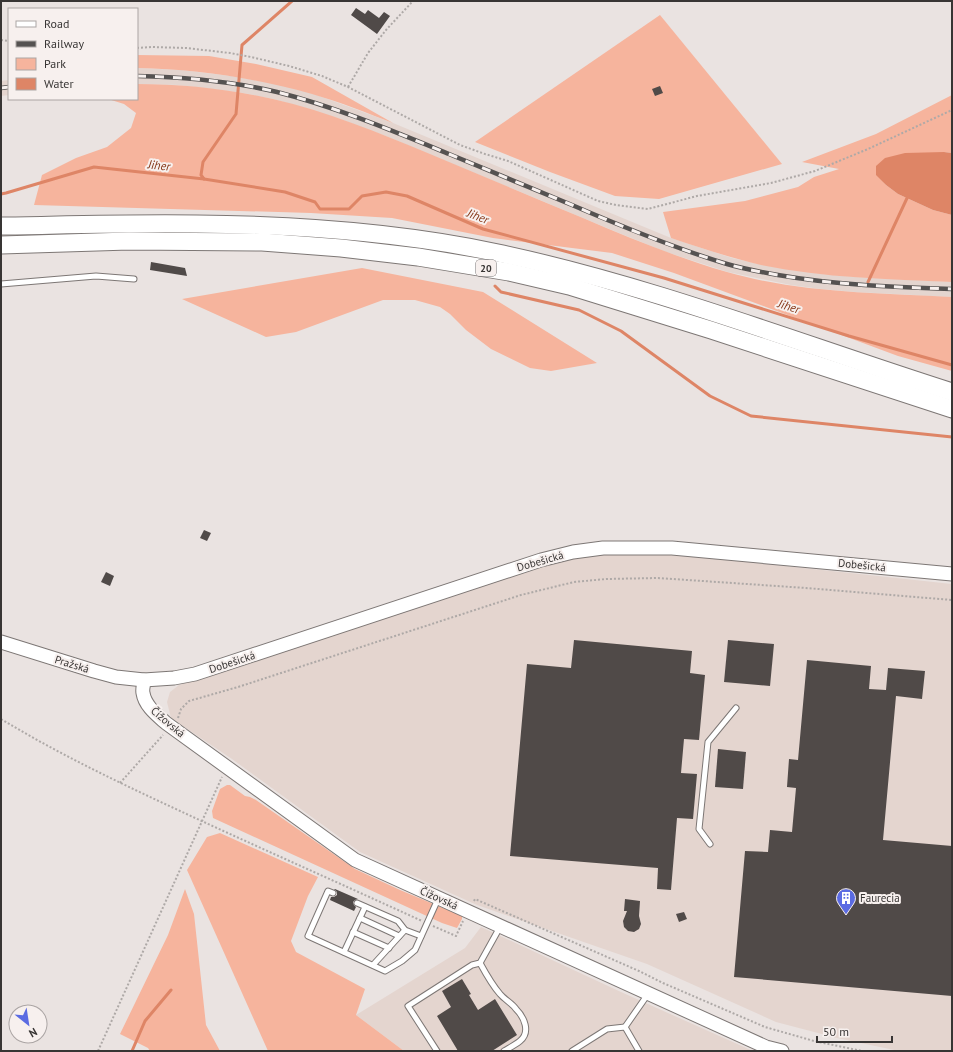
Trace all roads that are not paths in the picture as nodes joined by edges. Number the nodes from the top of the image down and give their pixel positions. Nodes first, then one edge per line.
1 (1, 226) edge
2 (1, 245) edge
3 (134, 279) dead end
4 (1, 284) edge
5 (952, 392) edge
6 (952, 409) edge
7 (952, 574) edge
8 (1, 642) edge
9 (144, 680) junction
10 (736, 708) dead end
11 (710, 844) dead end
12 (333, 893) dead end
13 (439, 898) junction
14 (357, 903) dead end
15 (365, 907) junction
16 (360, 918) junction
17 (500, 926) junction
18 (405, 930) junction
19 (353, 932) junction
20 (399, 936) junction
21 (421, 936) junction
22 (389, 948) junction
23 (344, 952) junction
24 (480, 963) junction
25 (373, 965) junction
26 (649, 993) junction
27 (625, 1027) junction
28 (437, 1051) edge
29 (504, 1051) edge
30 (572, 1051) edge
31 (639, 1051) edge
32 (782, 1051) edge

1 - 5 highway, 20
2 - 6 highway, 20
3 - 4 lane
7 - 9 street, Dobešická
8 - 9 street, Pražská
9 - 13 street, Čížovská
10 - 11 lane
12 - 23 lane
13 - 17 street, Čížovská
13 - 21 lane
14 - 15 lane
15 - 16 lane
15 - 18 lane
16 - 19 lane
16 - 20 lane
17 - 24 lane
17 - 26 street, Čížovská
18 - 20 lane
18 - 21 lane
19 - 22 lane
19 - 23 lane
20 - 22 lane
21 - 25 lane
22 - 25 lane
23 - 25 lane
24 - 28 lane
24 - 29 lane
26 - 27 lane
26 - 32 street, Čížovská
27 - 30 lane
27 - 31 lane

